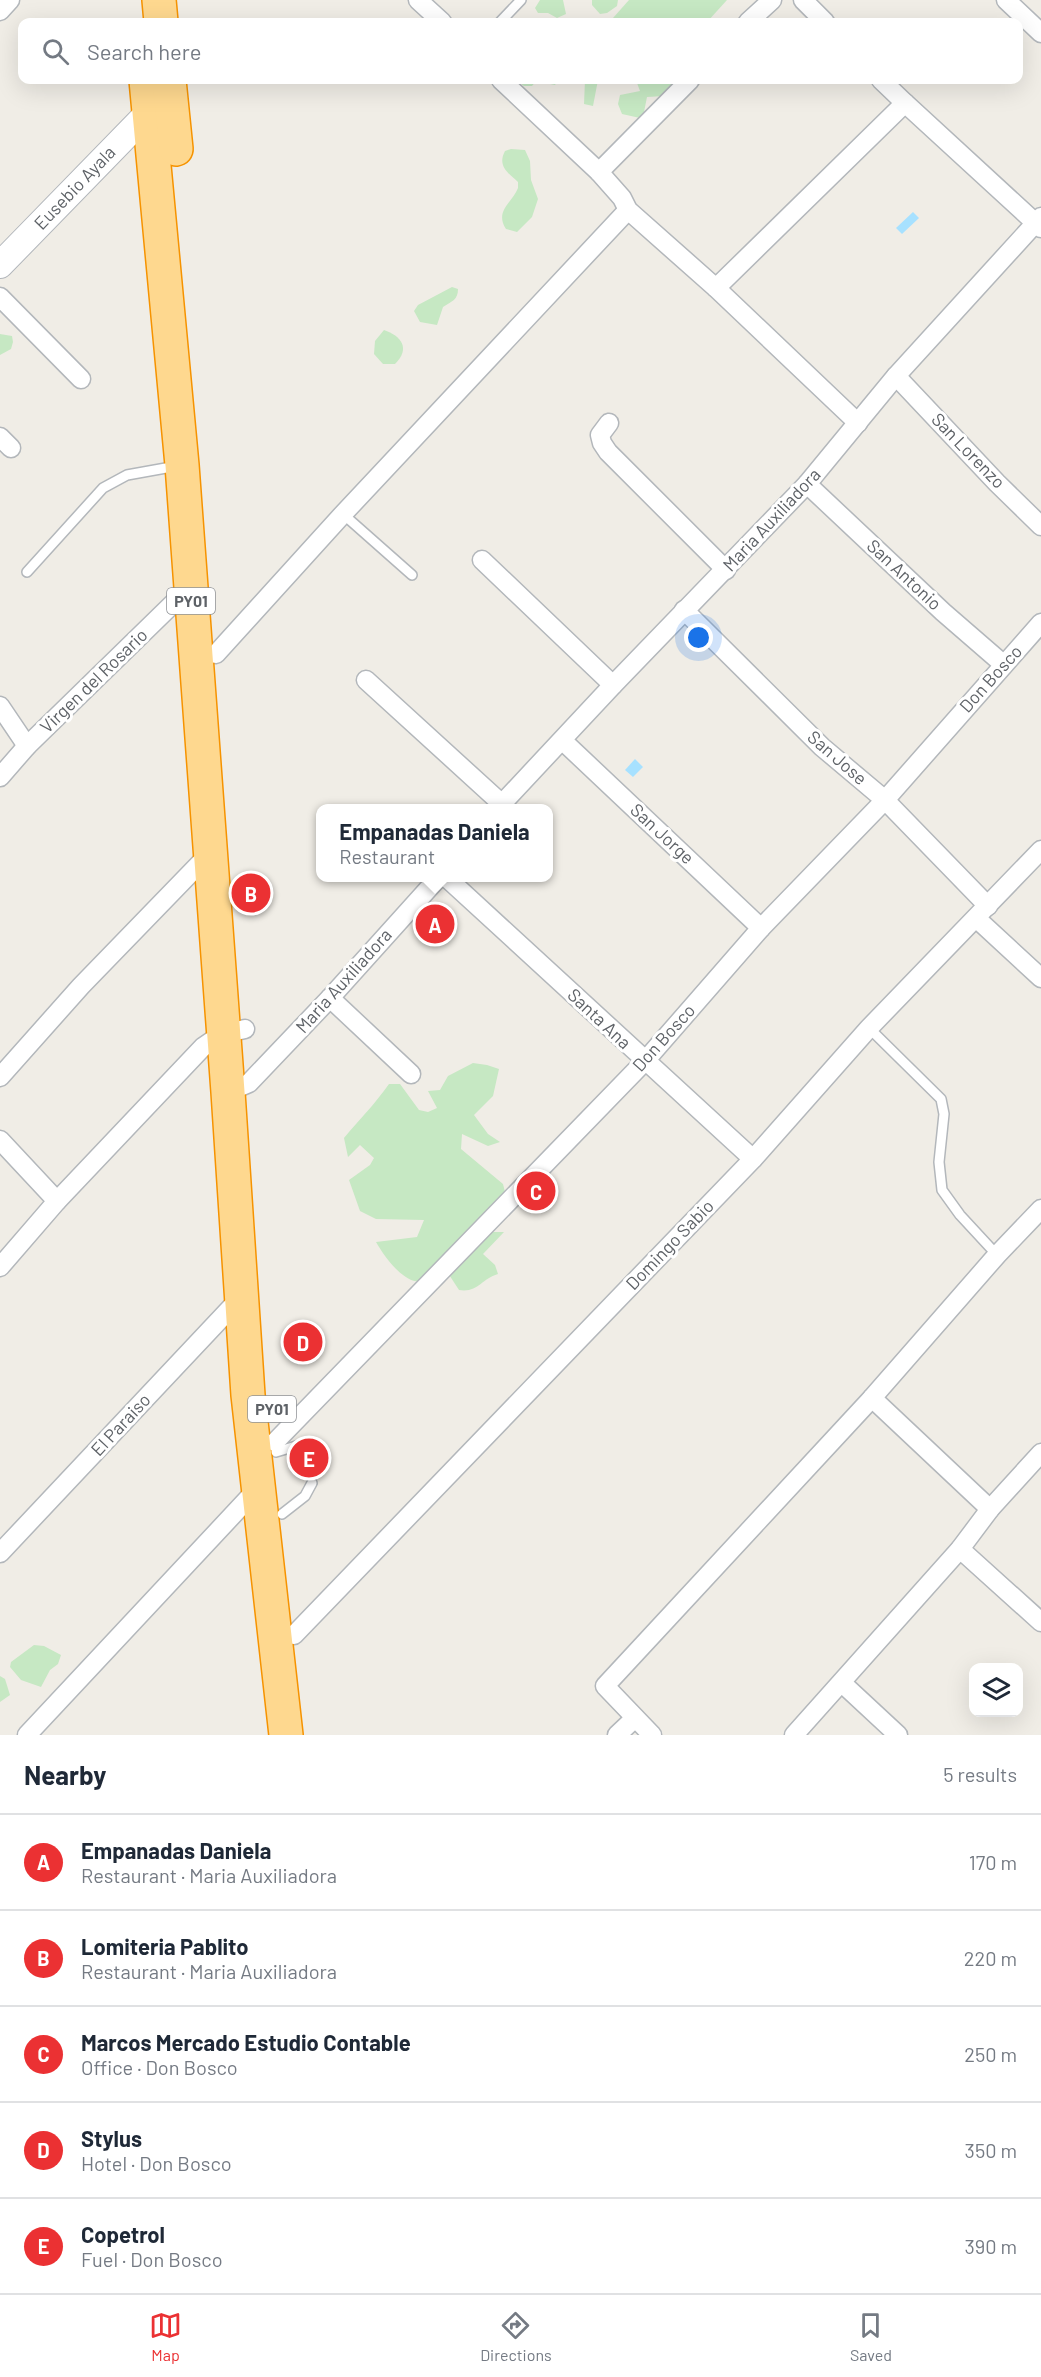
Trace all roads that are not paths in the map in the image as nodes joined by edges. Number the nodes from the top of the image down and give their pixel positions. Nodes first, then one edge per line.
1 (10, 0) edge
2 (137, 0) edge
3 (159, 0) edge
4 (418, 0) edge
5 (521, 0) edge
6 (772, 0) edge
7 (803, 0) edge
8 (1005, 0) edge
9 (0, 11) edge
10 (139, 18) edge
11 (161, 18) edge
12 (438, 18) edge
13 (504, 18) edge
14 (752, 18) edge
15 (821, 18) edge
16 (1041, 33) edge
17 (505, 84) edge
18 (686, 84) edge
19 (885, 84) edge
20 (159, 93) edge
21 (905, 103) junction
22 (598, 172) junction
23 (628, 210) junction
24 (1040, 223) edge
25 (0, 265) edge
26 (716, 288) junction
27 (0, 297) edge
28 (896, 376) junction
29 (81, 379) dead end
30 (609, 423) dead end
31 (858, 423) junction
32 (182, 465) junction
33 (807, 484) junction
34 (343, 514) junction
35 (1041, 526) edge
36 (482, 560) dead end
37 (726, 570) junction
38 (27, 572) dead end
39 (412, 575) dead end
40 (190, 587) junction
41 (684, 610) junction
42 (1041, 623) edge
43 (216, 654) junction
44 (1003, 664) junction
45 (366, 680) dead end
46 (613, 685) junction
47 (0, 705) edge
48 (563, 741) junction
49 (27, 746) junction
50 (0, 777) edge
51 (885, 800) junction
52 (498, 804) edge
53 (502, 804) edge
54 (1041, 850) edge
55 (209, 854) junction
56 (434, 882) edge
57 (451, 882) edge
58 (982, 912) junction
59 (761, 928) junction
60 (1041, 978) edge
61 (330, 998) junction
62 (869, 1028) junction
63 (234, 1032) junction
64 (645, 1061) junction
65 (411, 1074) dead end
66 (0, 1077) edge
67 (239, 1088) junction
68 (0, 1140) edge
69 (753, 1160) junction
70 (57, 1201) junction
71 (1041, 1209) edge
72 (997, 1255) junction
73 (0, 1267) edge
74 (241, 1297) junction
75 (873, 1398) junction
76 (275, 1447) junction
77 (310, 1449) dead end
78 (1041, 1454) edge
79 (312, 1483) dead end
80 (258, 1488) junction
81 (990, 1509) junction
82 (282, 1514) junction
83 (960, 1549) junction
84 (0, 1553) edge
85 (1041, 1622) edge
86 (294, 1635) junction
87 (842, 1683) junction
88 (635, 1718) junction
89 (27, 1735) edge
90 (286, 1735) edge
91 (305, 1735) edge
92 (618, 1735) edge
93 (652, 1735) edge
94 (794, 1735) edge
95 (898, 1735) edge

1 - 9 street
2 - 10 highway
3 - 11 highway
4 - 12 street
5 - 13 lane
6 - 14 street
7 - 15 street
8 - 16 street
17 - 22 street
18 - 22 street
19 - 21 street
20 - 25 main road, Eusebio Ayala
20 - 32 highway, PY01
20 - 43 highway, PY01
21 - 24 street
21 - 26 street
22 - 23 street
23 - 26 street
23 - 34 street
24 - 28 street, Maria Auxiliadora
26 - 31 street
27 - 29 street
28 - 31 street, Maria Auxiliadora
28 - 35 street, San Lorenzo
30 - 37 street
31 - 33 street, Maria Auxiliadora
32 - 38 lane
32 - 40 highway, PY01
33 - 37 street, Maria Auxiliadora
33 - 44 street, San Antonio
34 - 39 lane
34 - 43 street
36 - 46 street
37 - 41 street, Maria Auxiliadora
40 - 49 street, Virgen del Rosario
40 - 55 highway, PY01
41 - 46 street, Maria Auxiliadora
41 - 51 street, San Jose
42 - 44 street, Don Bosco
43 - 63 highway, PY01
44 - 51 street, Don Bosco
45 - 52 street
46 - 48 street, Maria Auxiliadora
47 - 49 street
48 - 53 street, Maria Auxiliadora
48 - 59 street, San Jorge
49 - 50 street, Virgen del Rosario
51 - 58 street, San Jose
51 - 59 street, Don Bosco
54 - 58 street, Domingo Sabio
55 - 63 highway, PY01
55 - 66 street
56 - 61 street, Maria Auxiliadora
57 - 64 street, Santa Ana
58 - 60 street, San Jose
58 - 62 street, Domingo Sabio
59 - 64 street, Don Bosco
61 - 65 street
61 - 67 street, Maria Auxiliadora
62 - 69 street, Domingo Sabio
62 - 72 lane
63 - 67 highway, PY01
63 - 70 street
64 - 69 street, Santa Ana
64 - 76 street, Don Bosco
67 - 74 highway, PY01
67 - 76 highway, PY01
68 - 70 street
69 - 86 street, Domingo Sabio
70 - 73 street
71 - 72 street
72 - 75 street
74 - 80 highway, PY01
74 - 84 street, El Paraiso
75 - 81 street
75 - 88 street
76 - 77 lane
76 - 82 highway, PY01
78 - 81 street
79 - 82 lane
80 - 89 street
80 - 90 highway, PY01
81 - 83 street
82 - 86 highway, PY01
83 - 85 street
83 - 87 street
86 - 91 highway, PY01
87 - 94 street
87 - 95 street
88 - 92 street
88 - 93 street

